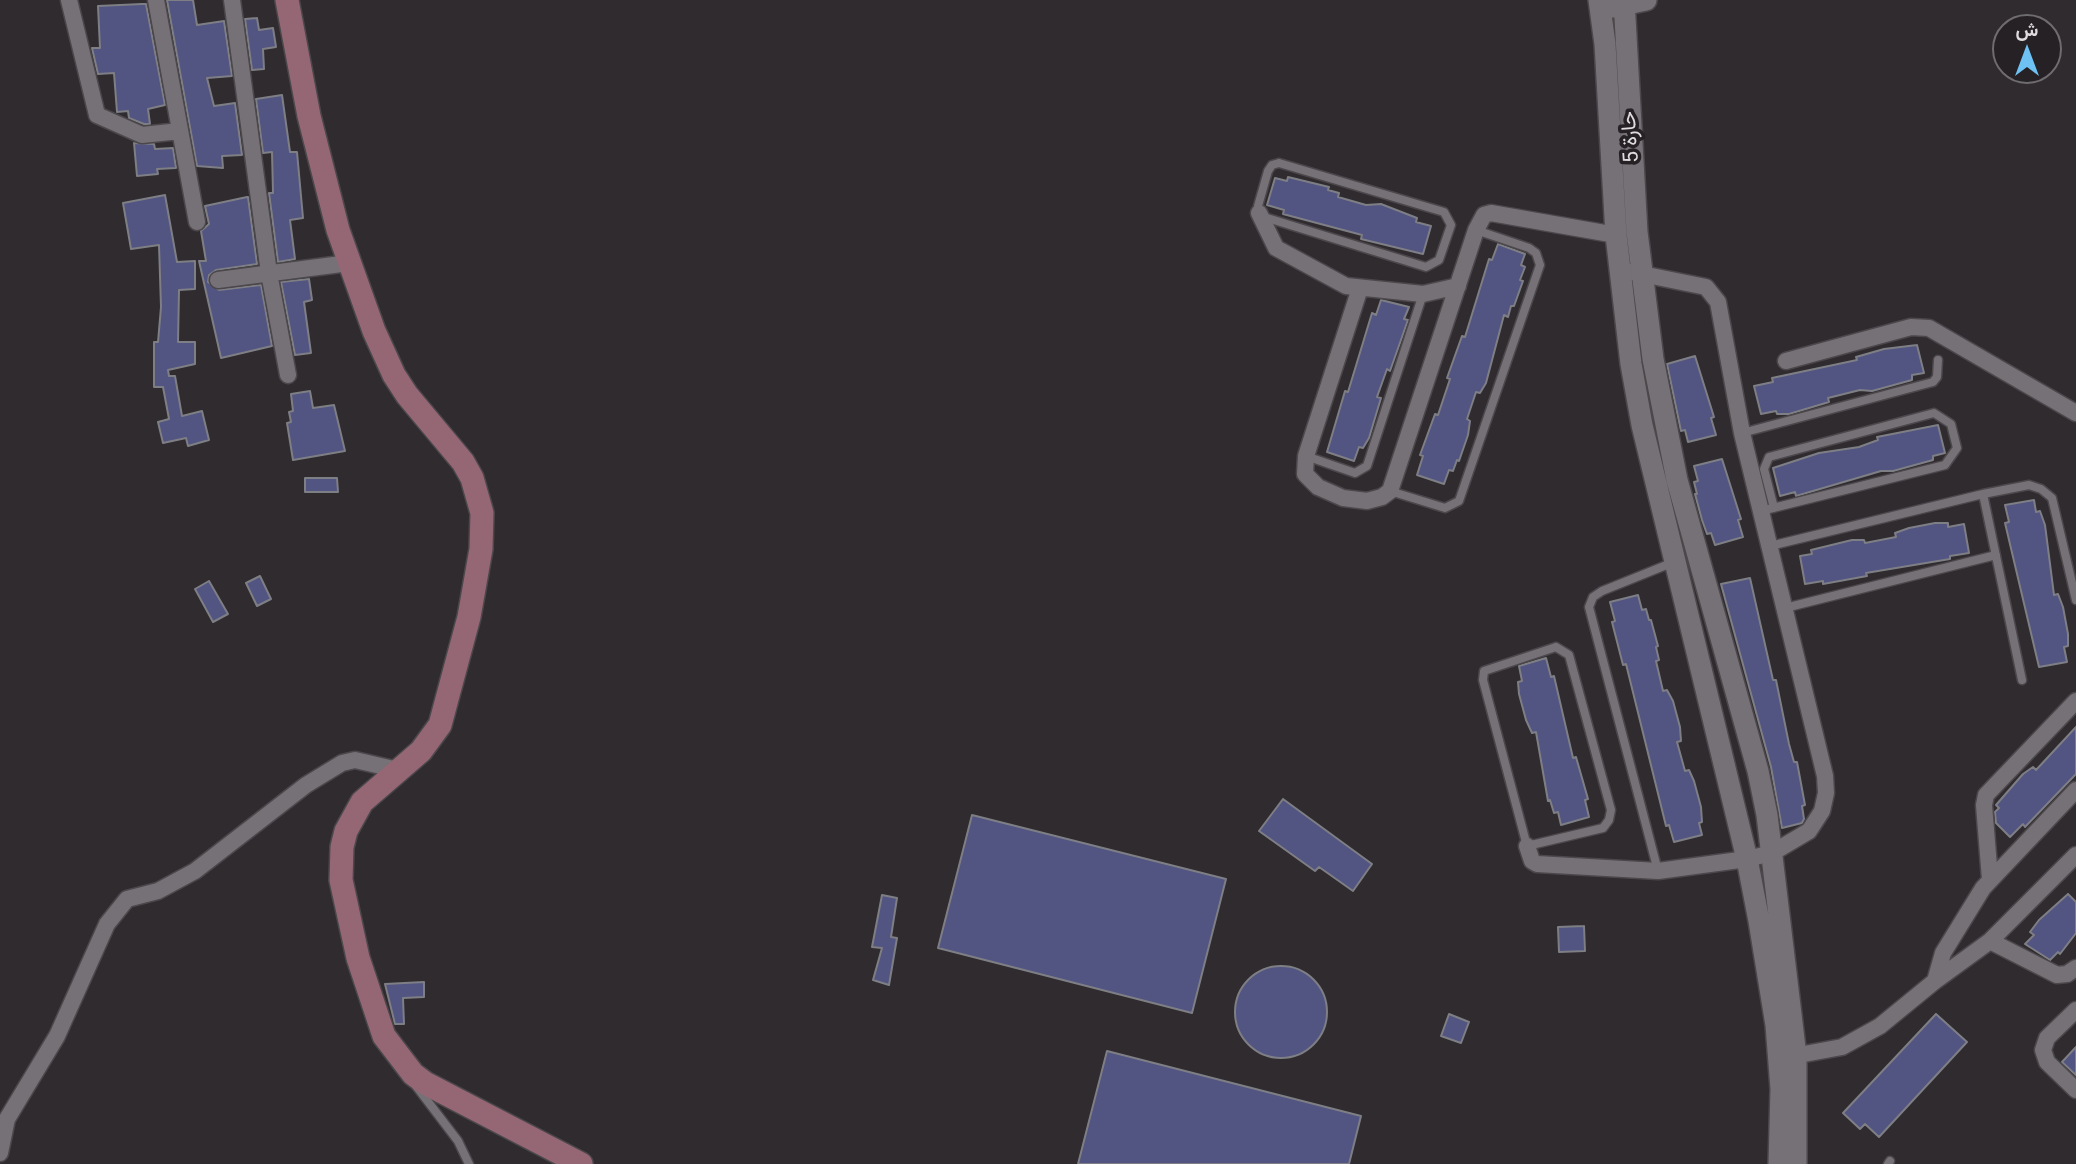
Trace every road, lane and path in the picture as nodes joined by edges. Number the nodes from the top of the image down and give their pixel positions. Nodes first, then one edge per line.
1 (69, 0) edge
2 (156, 0) edge
3 (232, 0) edge
4 (274, 0) edge
5 (288, 0) edge
6 (1646, 0) edge
7 (1600, 3) edge
8 (1624, 3) edge
9 (180, 131) junction
10 (1259, 213) junction
11 (197, 222) dead end
12 (1476, 230) junction
13 (1616, 235) junction
14 (349, 263) junction
15 (1619, 270) junction
16 (269, 272) junction
17 (1642, 273) junction
18 (218, 280) dead end
19 (1458, 286) junction
20 (1360, 288) junction
21 (1423, 294) junction
22 (1938, 360) dead end
23 (1786, 361) dead end
24 (288, 375) dead end
25 (2076, 413) edge
26 (1742, 433) junction
27 (1306, 456) junction
28 (1391, 491) junction
29 (1983, 494) junction
30 (1768, 510) junction
31 (1770, 546) junction
32 (1996, 555) junction
33 (1676, 561) junction
34 (2076, 600) edge
35 (1785, 608) junction
36 (2022, 680) dead end
37 (2076, 701) edge
38 (398, 770) junction
39 (2076, 790) edge
40 (1527, 846) junction
41 (1772, 852) junction
42 (2076, 855) edge
43 (1747, 859) junction
44 (1658, 871) junction
45 (1990, 879) junction
46 (1990, 942) junction
47 (2076, 968) edge
48 (1934, 981) junction
49 (2076, 1010) edge
50 (1787, 1057) junction
51 (413, 1074) junction
52 (2076, 1090) edge
53 (1790, 1126) junction
54 (0, 1153) edge
55 (469, 1164) edge
56 (581, 1164) edge
57 (1779, 1164) edge
58 (1796, 1164) edge

1 - 9 street
2 - 9 street
3 - 16 street
4 - 5 lane
5 - 14 main road
6 - 8 street
7 - 8 street
7 - 13 street, حارة 5
8 - 17 street, حارة 5
9 - 11 street
10 - 10 lane
10 - 20 street
12 - 13 street
12 - 19 street
12 - 28 lane
13 - 15 street, حارة 5
14 - 16 street
14 - 38 main road
15 - 17 street
15 - 33 street, حارة 5
16 - 18 street
16 - 24 street
17 - 26 street
17 - 41 street, حارة 5
19 - 21 street
19 - 28 street
20 - 21 street
20 - 27 street
21 - 27 lane
22 - 26 lane
23 - 25 street
26 - 30 street
27 - 28 street
29 - 31 lane
29 - 32 lane
29 - 34 lane
30 - 30 lane
30 - 31 street
31 - 35 street
32 - 35 lane
32 - 36 lane
33 - 43 street, حارة 5
33 - 44 lane
35 - 41 street
37 - 45 street
38 - 51 main road
38 - 54 street
39 - 45 street
40 - 40 lane
40 - 44 street
41 - 43 street
41 - 50 street, حارة 5
42 - 46 street
43 - 44 street
43 - 50 street, حارة 5
45 - 48 street
46 - 47 street
46 - 48 street
48 - 50 street
49 - 52 street
50 - 53 street
51 - 55 lane
51 - 56 main road
53 - 57 street
53 - 58 street

